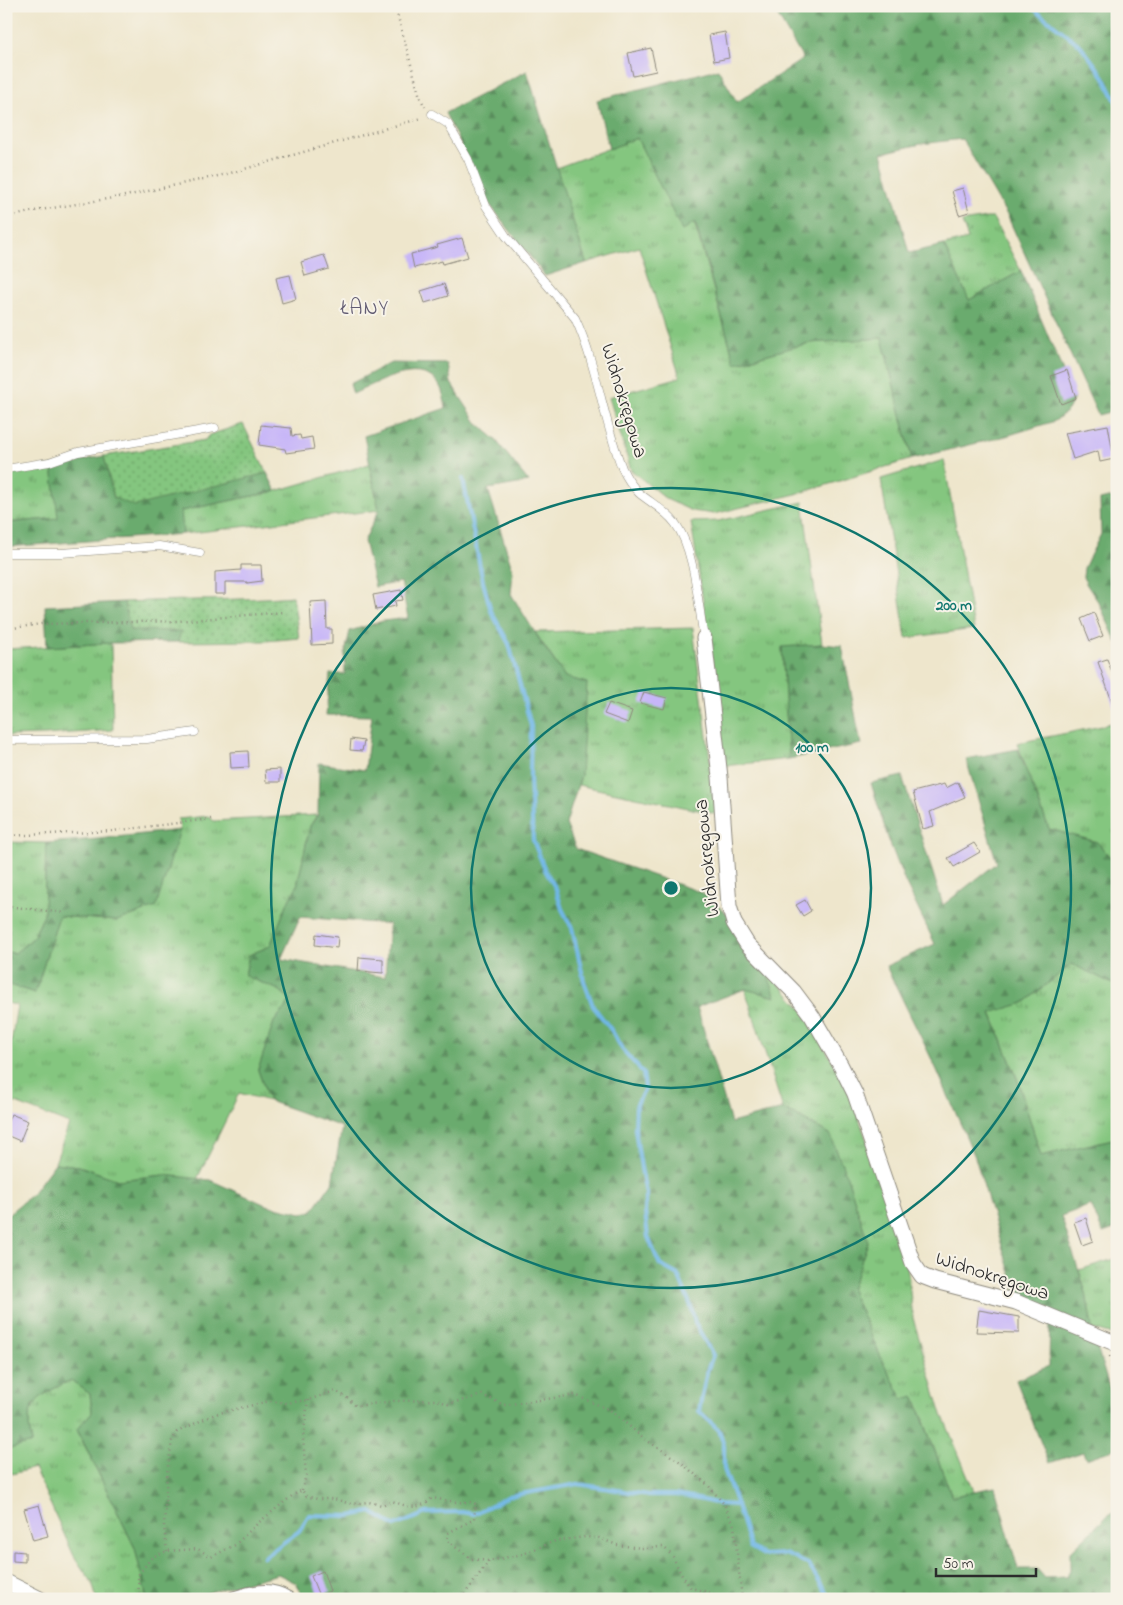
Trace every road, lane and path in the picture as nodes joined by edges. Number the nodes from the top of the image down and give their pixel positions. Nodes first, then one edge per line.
1 (395, 6) edge
2 (432, 114) junction
3 (6, 218) edge
4 (215, 428) dead end
5 (6, 469) edge
6 (6, 553) edge
7 (200, 553) dead end
8 (284, 612) dead end
9 (6, 629) edge
10 (704, 638) joint
11 (195, 732) dead end
12 (6, 740) edge
13 (211, 819) dead end
14 (6, 836) edge
15 (6, 906) edge
16 (64, 913) dead end
17 (1112, 1342) edge
18 (1117, 1394) edge
19 (308, 1400) junction
20 (302, 1490) junction
21 (166, 1551) junction
22 (489, 1561) junction
23 (6, 1582) edge
24 (40, 1599) edge
25 (139, 1599) edge
26 (234, 1599) edge
27 (287, 1599) edge
28 (463, 1599) edge
29 (720, 1599) edge
30 (742, 1599) edge

1 - 2 path
2 - 3 path
2 - 10 lane, Widnokręgowa
4 - 5 lane
6 - 7 lane
8 - 9 path
10 - 17 street, Widnokręgowa
11 - 12 lane
13 - 14 path
15 - 16 path
17 - 18 path
19 - 20 path
19 - 21 path
19 - 30 path
20 - 21 path
20 - 22 path
21 - 25 path
22 - 28 path
22 - 29 path
23 - 24 street
26 - 27 street

